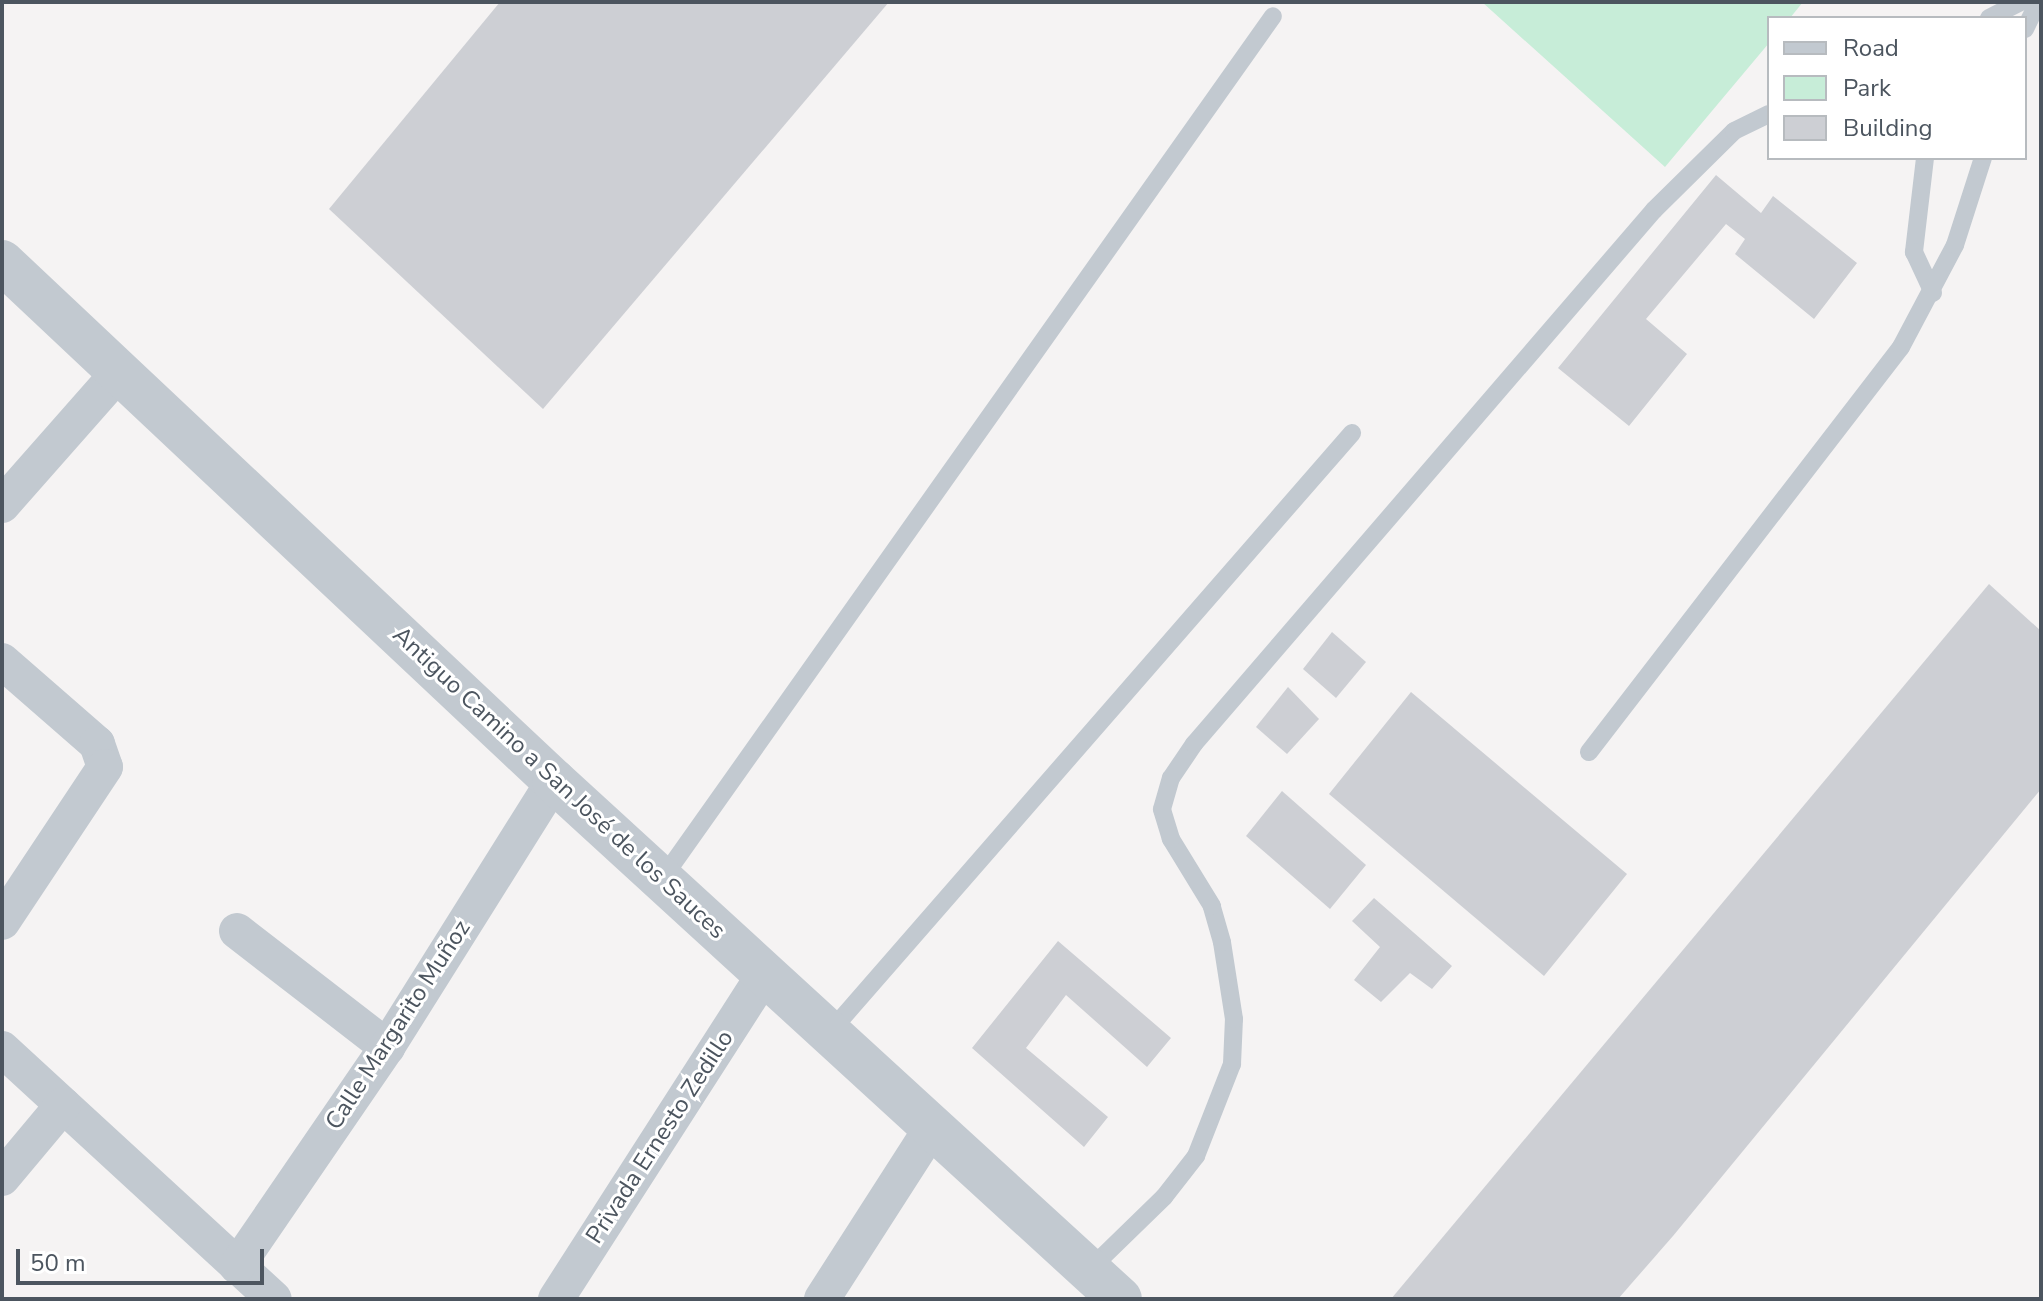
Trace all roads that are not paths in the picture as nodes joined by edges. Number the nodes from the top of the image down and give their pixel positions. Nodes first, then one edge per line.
1 (2020, 2) edge
2 (2038, 2) edge
3 (1273, 16) dead end
4 (1993, 16) edge
5 (2027, 25) edge
6 (1767, 115) edge
7 (1925, 160) edge
8 (1982, 160) edge
9 (2, 262) edge
10 (1933, 293) junction
11 (121, 370) junction
12 (1352, 433) dead end
13 (2, 505) edge
14 (2, 661) edge
15 (1589, 752) dead end
16 (554, 781) junction
17 (662, 879) junction
18 (2, 922) edge
19 (237, 931) dead end
20 (764, 975) junction
21 (829, 1033) junction
22 (387, 1047) junction
23 (2, 1049) edge
24 (63, 1105) junction
25 (931, 1129) junction
26 (2, 1178) edge
27 (237, 1266) junction
28 (1105, 1285) edge
29 (274, 1299) edge
30 (556, 1299) edge
31 (822, 1299) edge

1 - 4 lane
2 - 5 lane
3 - 17 lane
6 - 28 lane
7 - 10 lane
8 - 10 lane
9 - 11 street, Antiguo Camino a San José de los Sauces
10 - 15 lane
11 - 13 street
11 - 16 street, Antiguo Camino a San José de los Sauces
12 - 21 lane
14 - 18 street
16 - 17 street, Antiguo Camino a San José de los Sauces
16 - 22 street, Calle Margarito Muñoz
17 - 20 street, Antiguo Camino a San José de los Sauces
19 - 22 street
20 - 21 street, Antiguo Camino a San José de los Sauces
20 - 30 street, Privada Ernesto Zedillo
21 - 25 street, Antiguo Camino a San José de los Sauces
22 - 27 street, Calle Margarito Muñoz
23 - 24 street
24 - 26 street
24 - 27 street
25 - 28 street, Antiguo Camino a San José de los Sauces
25 - 31 street
27 - 29 street

